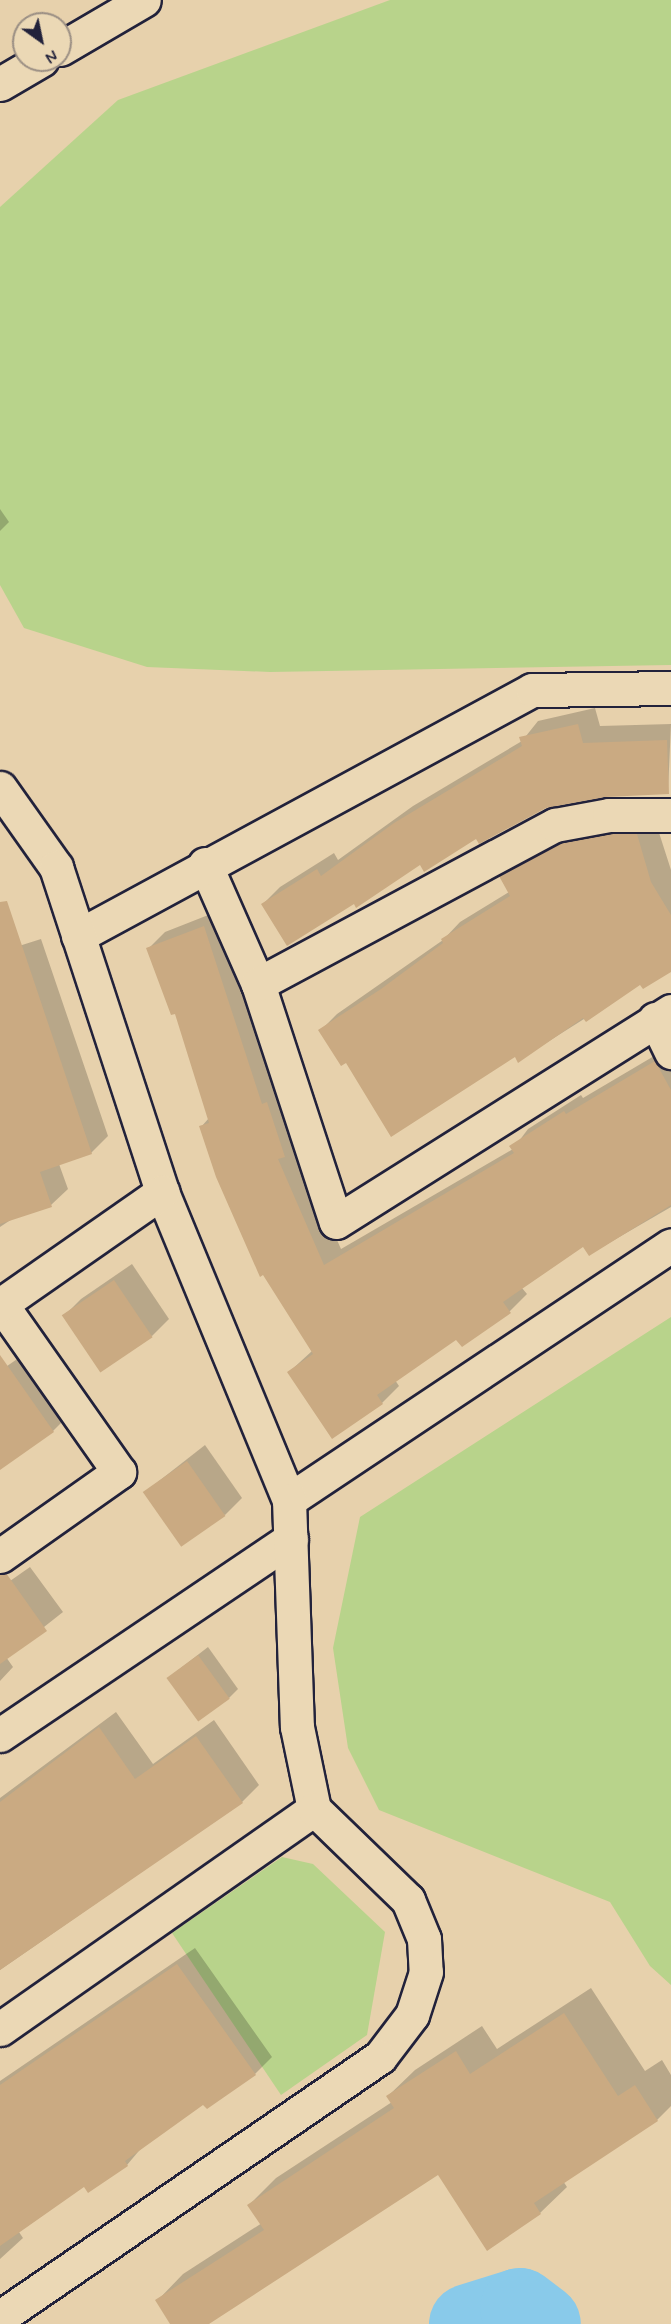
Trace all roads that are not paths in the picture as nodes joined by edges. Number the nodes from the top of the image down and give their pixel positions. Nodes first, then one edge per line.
1 (144, 0) edge
2 (72, 42) edge
3 (20, 72) edge
4 (0, 84) edge
5 (671, 688) edge
6 (0, 788) edge
7 (671, 815) edge
8 (205, 864) junction
9 (78, 936) junction
10 (258, 984) junction
11 (663, 1015) edge
12 (671, 1052) edge
13 (162, 1192) junction
14 (671, 1245) edge
15 (1, 1305) edge
16 (289, 1500) junction
17 (291, 1539) junction
18 (0, 1557) edge
19 (0, 1734) edge
20 (314, 1809) junction
21 (0, 2029) edge
22 (0, 2317) edge

1 - 2 street
3 - 4 street
5 - 8 street
6 - 9 street
7 - 10 street
8 - 9 street
8 - 10 street
9 - 13 street
10 - 11 street
11 - 12 street
13 - 15 street
13 - 16 street
14 - 16 street
15 - 18 street
16 - 17 street
17 - 19 street
17 - 20 street
20 - 21 street
20 - 22 street

